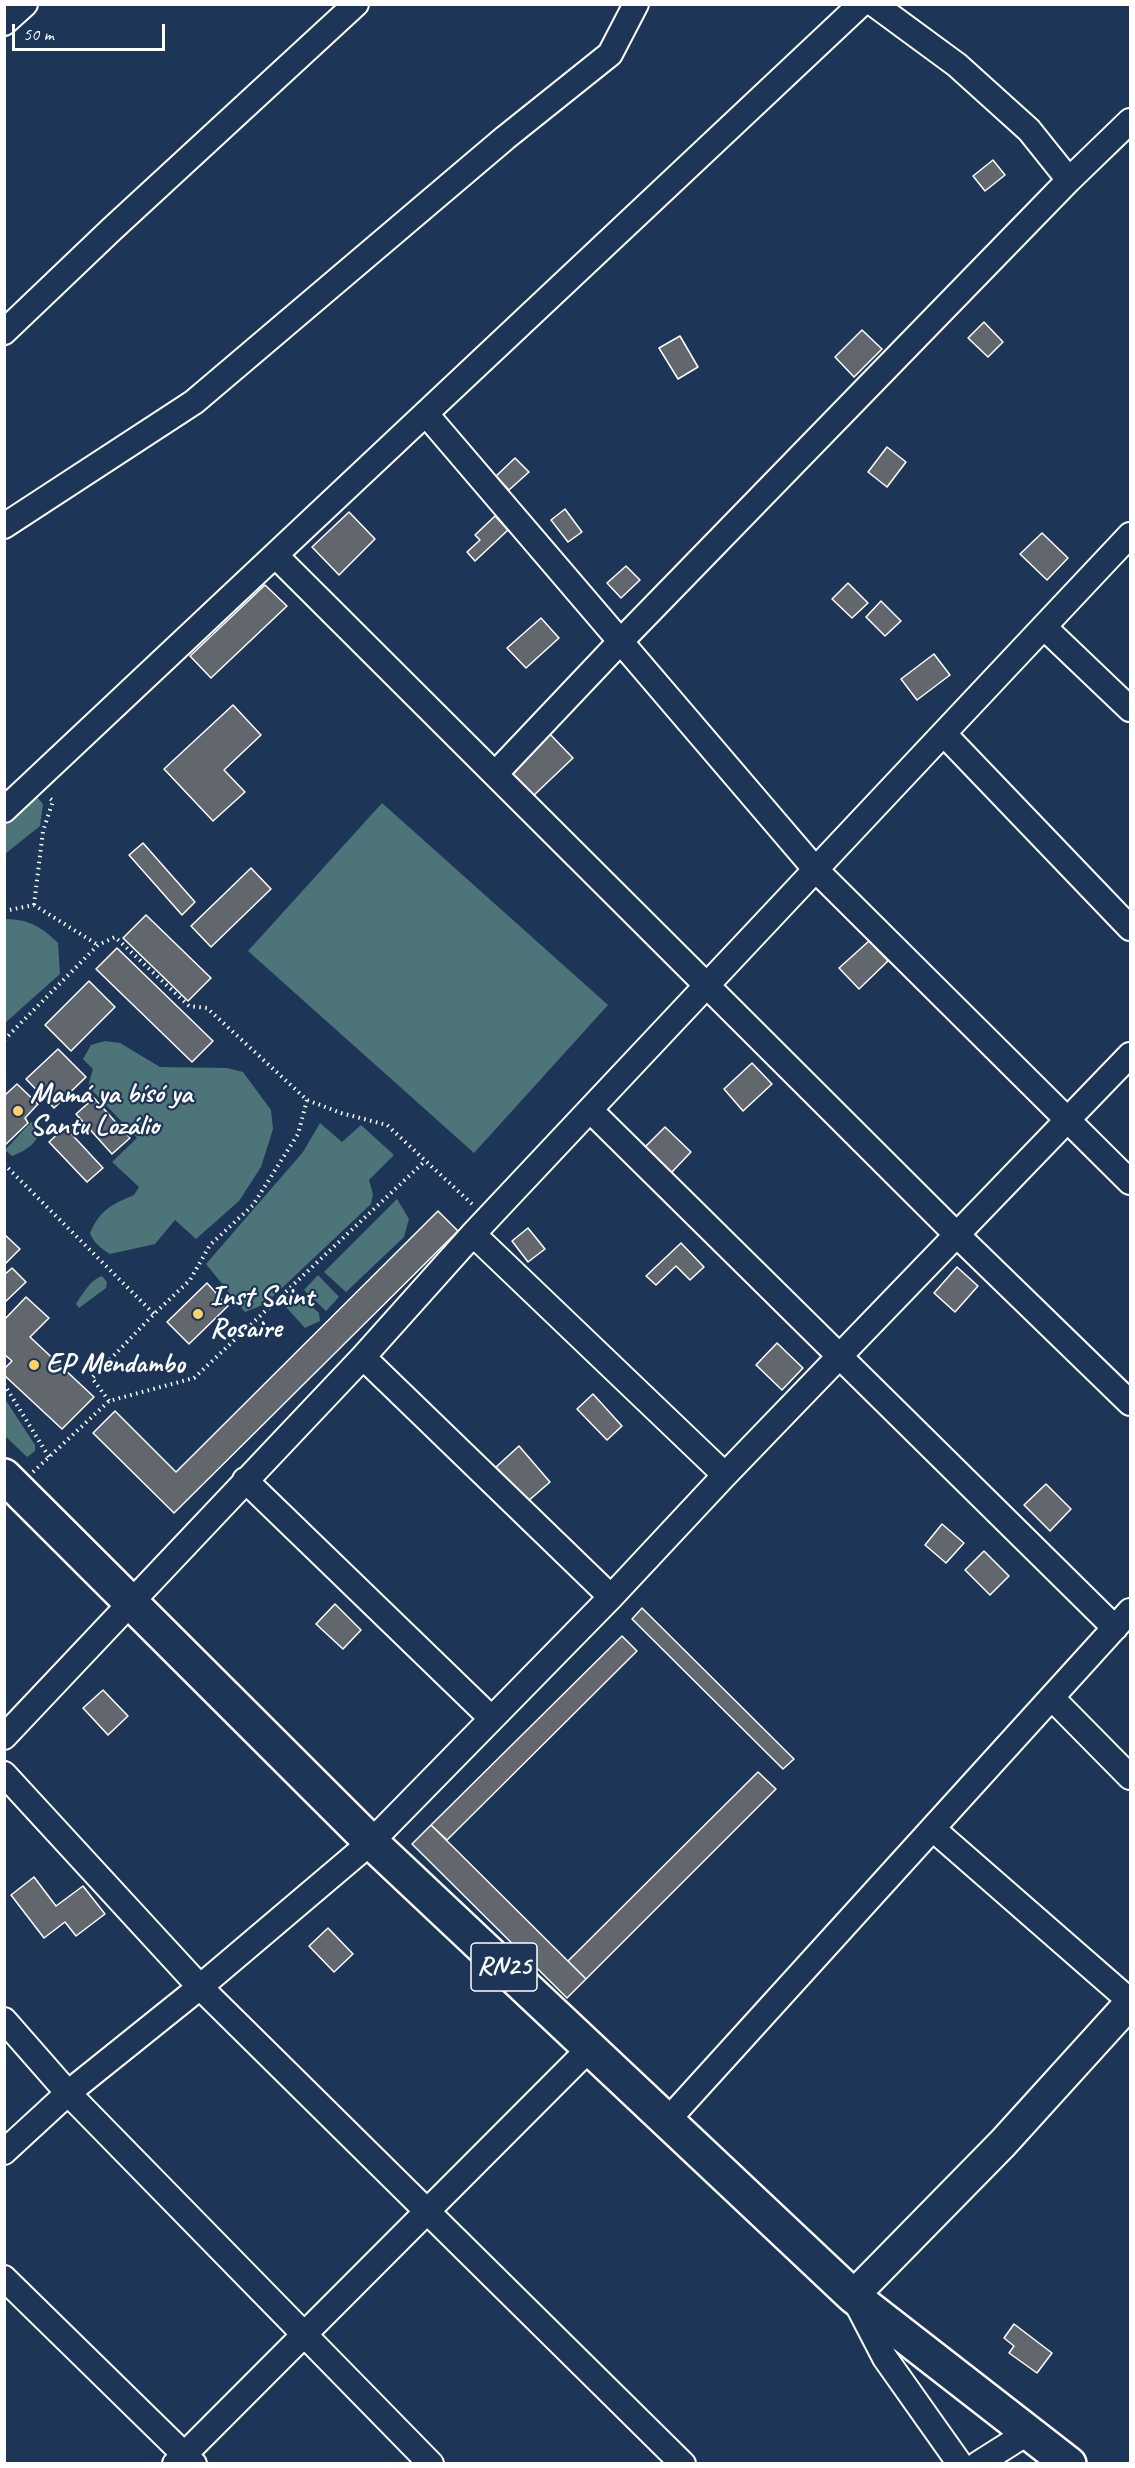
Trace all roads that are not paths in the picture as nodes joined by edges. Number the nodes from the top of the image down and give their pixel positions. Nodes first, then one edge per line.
1 (25, 4) edge
2 (356, 4) edge
3 (636, 4) edge
4 (861, 4) edge
5 (874, 4) edge
6 (4, 23) edge
7 (1131, 121) edge
8 (1069, 180) junction
9 (4, 332) edge
10 (426, 414) junction
11 (4, 526) edge
12 (1131, 535) edge
13 (276, 556) junction
14 (1044, 627) junction
15 (620, 642) junction
16 (1131, 709) edge
17 (944, 734) junction
18 (495, 774) junction
19 (4, 810) edge
20 (816, 870) junction
21 (1131, 928) edge
22 (708, 985) junction
23 (1131, 1055) edge
24 (591, 1110) junction
25 (1067, 1121) junction
26 (1131, 1182) edge
27 (480, 1227) junction
28 (957, 1235) junction
29 (841, 1355) junction
30 (363, 1357) junction
31 (1131, 1403) edge
32 (18, 1474) edge
33 (725, 1475) junction
34 (245, 1480) junction
35 (611, 1597) junction
36 (130, 1603) junction
37 (1123, 1620) edge
38 (1052, 1698) junction
39 (491, 1718) junction
40 (4, 1737) edge
41 (4, 1774) edge
42 (1131, 1778) edge
43 (933, 1829) junction
44 (371, 1842) junction
45 (200, 1987) junction
46 (1131, 2002) edge
47 (4, 2019) edge
48 (590, 2048) junction
49 (68, 2093) junction
50 (667, 2121) junction
51 (4, 2152) edge
52 (427, 2211) junction
53 (4, 2278) edge
54 (853, 2296) junction
55 (305, 2334) junction
56 (1027, 2433) junction
57 (185, 2460) edge
58 (432, 2463) edge
59 (683, 2463) edge
60 (960, 2463) edge
61 (978, 2463) edge
62 (1069, 2463) edge

1 - 6 street
2 - 9 street
3 - 11 street
4 - 10 street
5 - 8 street
7 - 8 street
8 - 15 street
10 - 13 street
10 - 15 street
12 - 14 street
13 - 18 street
13 - 19 street
14 - 16 street
14 - 17 street
15 - 18 street
15 - 20 street
17 - 20 street
17 - 21 street
18 - 22 street
20 - 22 street
20 - 25 street
22 - 24 street
22 - 28 street
23 - 25 street
24 - 27 street
24 - 29 street
25 - 26 street
25 - 28 street
27 - 30 street
27 - 33 street
28 - 29 street
28 - 31 street
29 - 33 street
29 - 37 street
30 - 34 street
30 - 35 street
32 - 36 main road, RN25
33 - 35 street
34 - 36 street
34 - 39 street
35 - 39 street
36 - 40 street
36 - 44 main road, RN25
37 - 38 street
38 - 42 street
38 - 43 street
39 - 44 street
41 - 45 street
43 - 46 street
43 - 50 street
44 - 45 street
44 - 48 main road, RN25
45 - 49 street
45 - 52 street
46 - 54 street
47 - 49 street
48 - 50 main road, RN25
48 - 52 street
49 - 51 street
49 - 55 street
50 - 54 main road, RN25
52 - 55 street
52 - 59 street
53 - 57 street
54 - 56 main road, RN25
54 - 60 street
55 - 57 street
55 - 58 street
56 - 61 street
56 - 62 main road, RN25

